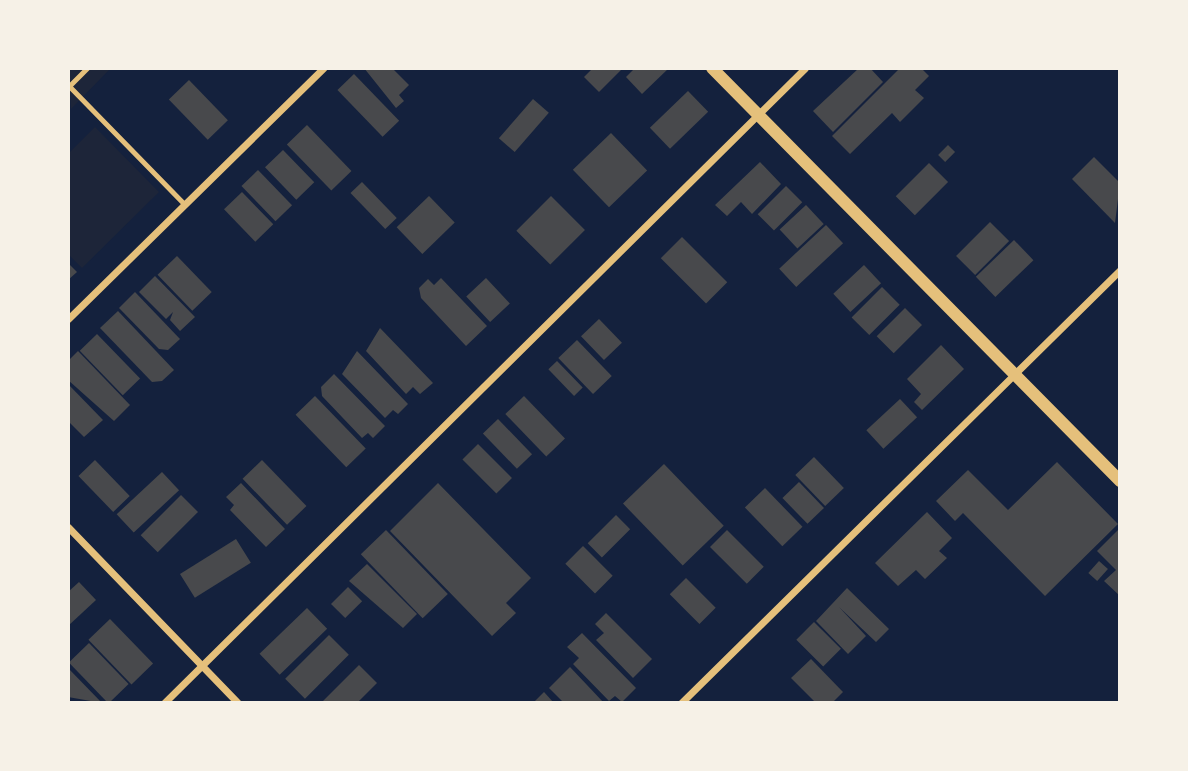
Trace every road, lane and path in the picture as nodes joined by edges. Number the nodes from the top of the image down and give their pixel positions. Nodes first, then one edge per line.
1 (87, 68) edge
2 (323, 68) edge
3 (712, 68) edge
4 (805, 68) edge
5 (758, 115) junction
6 (185, 205) junction
7 (1120, 270) edge
8 (68, 319) edge
9 (1015, 374) junction
10 (1120, 481) edge
11 (68, 527) edge
12 (200, 665) junction
13 (164, 703) edge
14 (238, 703) edge
15 (681, 703) edge

1 - 6 lane
2 - 6 street
3 - 5 street
4 - 5 street
5 - 9 street
5 - 12 street
6 - 8 street
7 - 9 street
9 - 10 street
9 - 15 street
11 - 12 street
12 - 13 street
12 - 14 street

